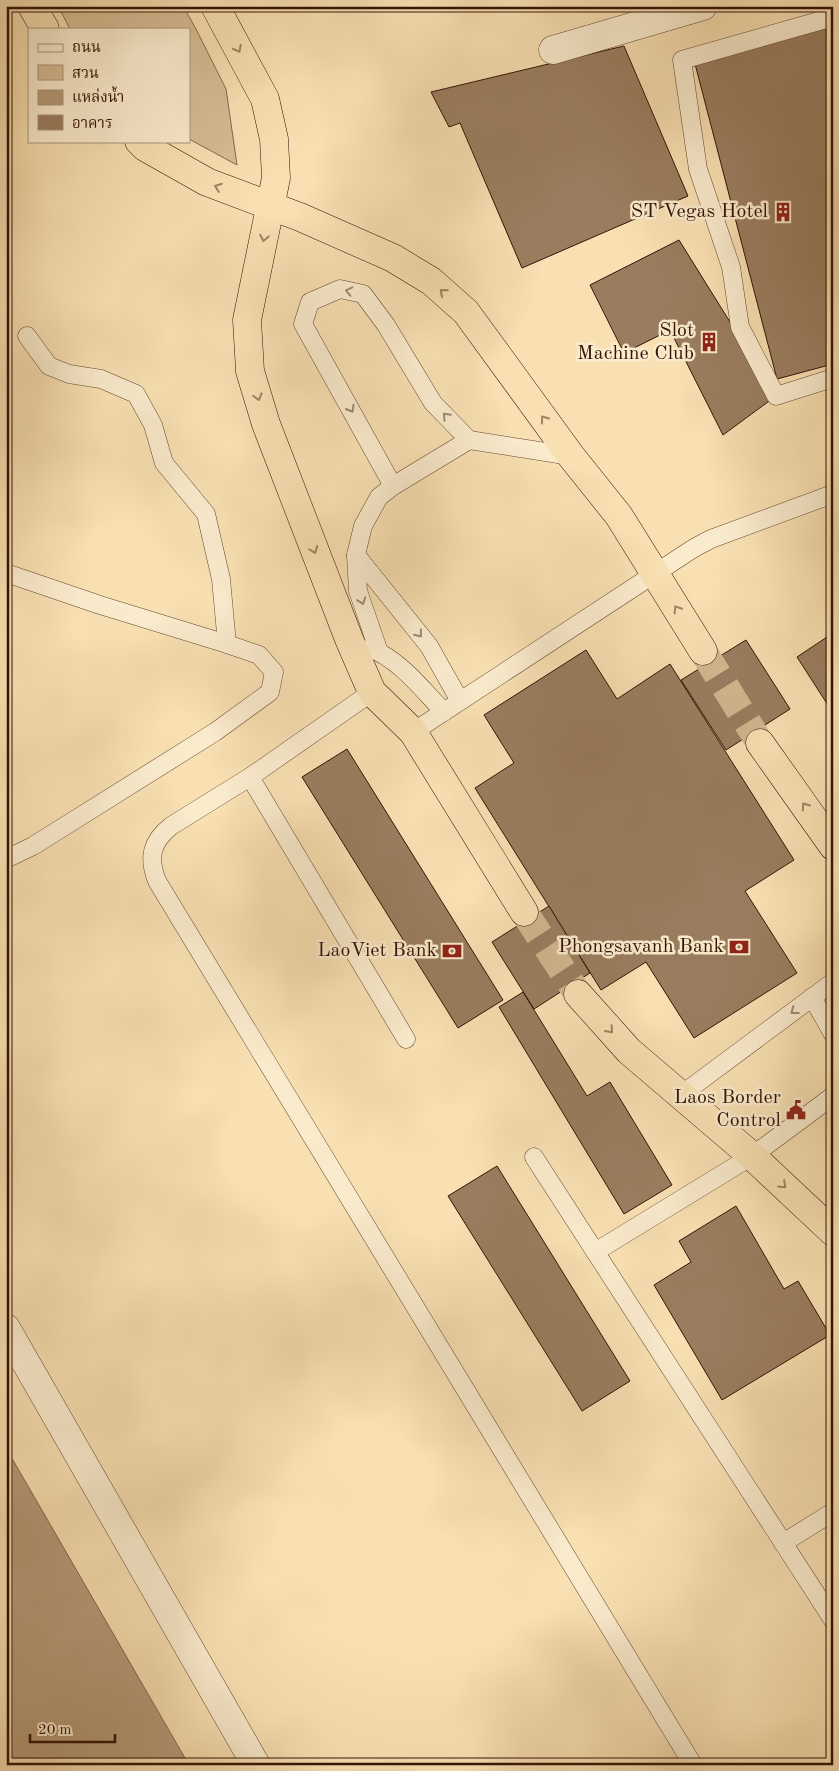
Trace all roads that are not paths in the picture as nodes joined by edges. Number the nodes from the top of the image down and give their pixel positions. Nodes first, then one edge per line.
1 (32, 6) edge
2 (215, 6) edge
3 (703, 6) edge
4 (833, 17) edge
5 (44, 28) edge
6 (553, 50) dead end
7 (140, 142) edge
8 (270, 206) junction
9 (27, 336) dead end
10 (833, 378) edge
11 (469, 440) junction
12 (571, 456) junction
13 (393, 486) junction
14 (833, 494) edge
15 (356, 555) junction
16 (6, 573) edge
17 (655, 574) junction
18 (349, 639) junction
19 (227, 644) junction
20 (703, 651) tunnel mouth
21 (379, 652) junction
22 (372, 692) junction
23 (460, 701) junction
24 (444, 712) junction
25 (413, 732) junction
26 (760, 743) tunnel mouth
27 (250, 777) junction
28 (833, 846) edge
29 (6, 859) edge
30 (524, 912) tunnel mouth
31 (833, 982) edge
32 (578, 994) tunnel mouth
33 (812, 997) junction
34 (833, 1034) edge
35 (406, 1039) dead end
36 (682, 1095) junction
37 (833, 1096) edge
38 (752, 1156) junction
39 (534, 1157) dead end
40 (833, 1232) edge
41 (595, 1252) junction
42 (6, 1328) edge
43 (833, 1512) edge
44 (782, 1543) junction
45 (833, 1620) edge
46 (256, 1765) edge
47 (694, 1765) edge

1 - 5 highway
2 -> 8 highway
3 - 6 street
4 - 10 lane
8 -> 7 highway
12 -> 8 highway
8 -> 18 highway
9 - 19 lane
11 - 12 lane
11 - 13 lane
11 -> 13 lane
12 - 17 highway
13 - 15 lane
14 - 17 lane
15 -> 21 lane
15 -> 23 lane
16 - 19 lane
20 -> 17 highway
17 - 23 lane
18 - 21 lane
18 - 22 highway
19 - 29 lane
21 - 24 lane
22 - 25 highway
22 - 27 lane
23 - 24 lane
24 - 25 lane
25 - 30 highway
28 -> 26 highway
27 - 35 lane
27 - 47 lane
31 - 33 lane
32 -> 36 highway
33 - 34 lane
33 -> 36 lane
36 - 38 highway
37 - 38 lane
38 -> 40 highway
38 - 41 lane
39 - 41 lane
41 - 44 lane
42 - 46 street
43 - 44 lane
44 - 45 lane

